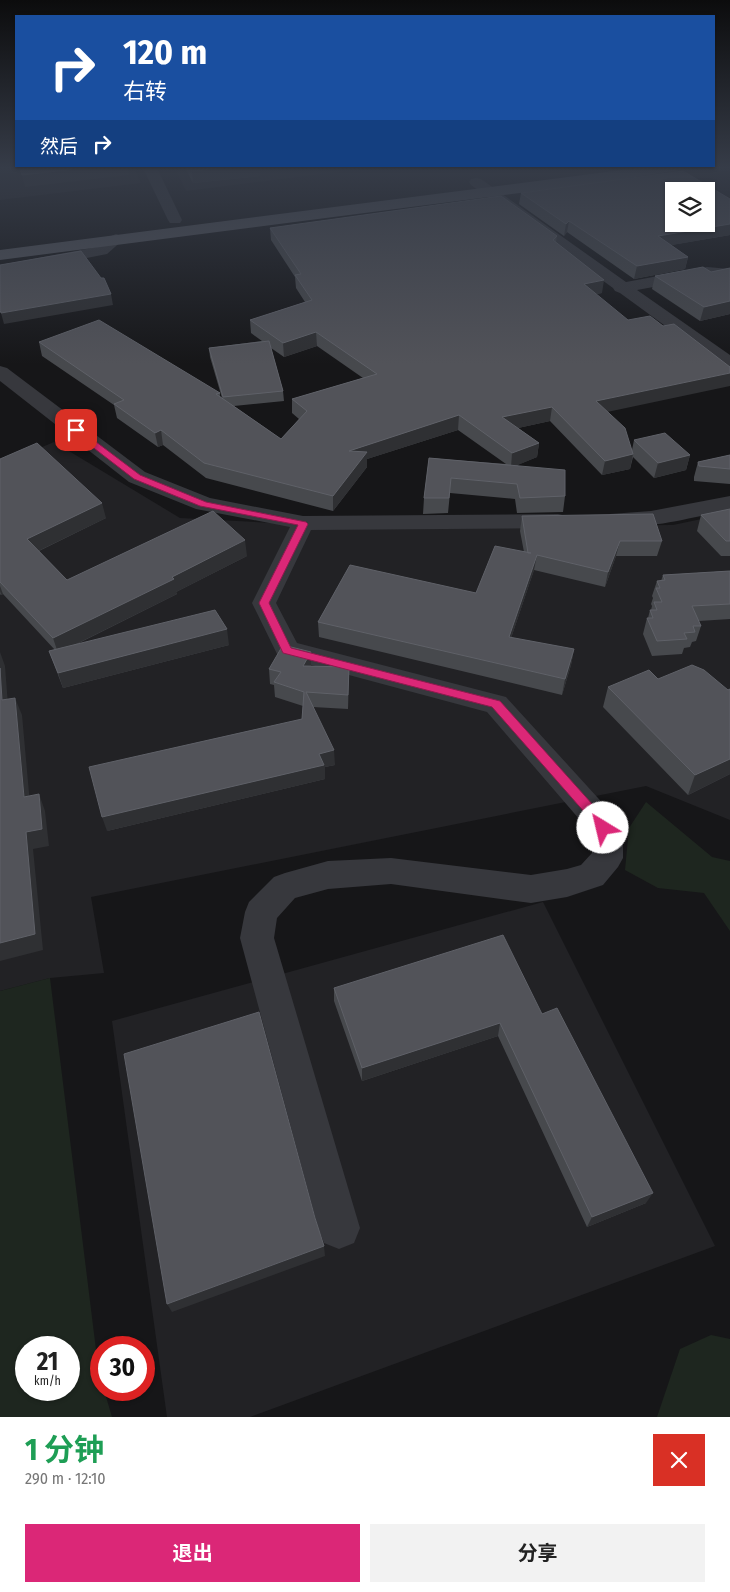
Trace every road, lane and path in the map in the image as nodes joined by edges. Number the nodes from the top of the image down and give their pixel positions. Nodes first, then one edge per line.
1 (79, 232) edge
2 (164, 232) edge
3 (547, 232) edge
4 (116, 239) junction
5 (0, 242) edge
6 (0, 255) edge
7 (0, 270) edge
8 (730, 274) edge
9 (621, 288) junction
10 (730, 364) edge
11 (0, 372) edge
12 (730, 503) edge
13 (303, 524) junction
14 (339, 1228) dead end

1 - 5 main road
2 - 4 main road
3 - 9 street
4 - 6 main road
4 - 7 street
8 - 9 street
9 - 10 street
11 - 13 street
12 - 13 street
13 - 14 street

